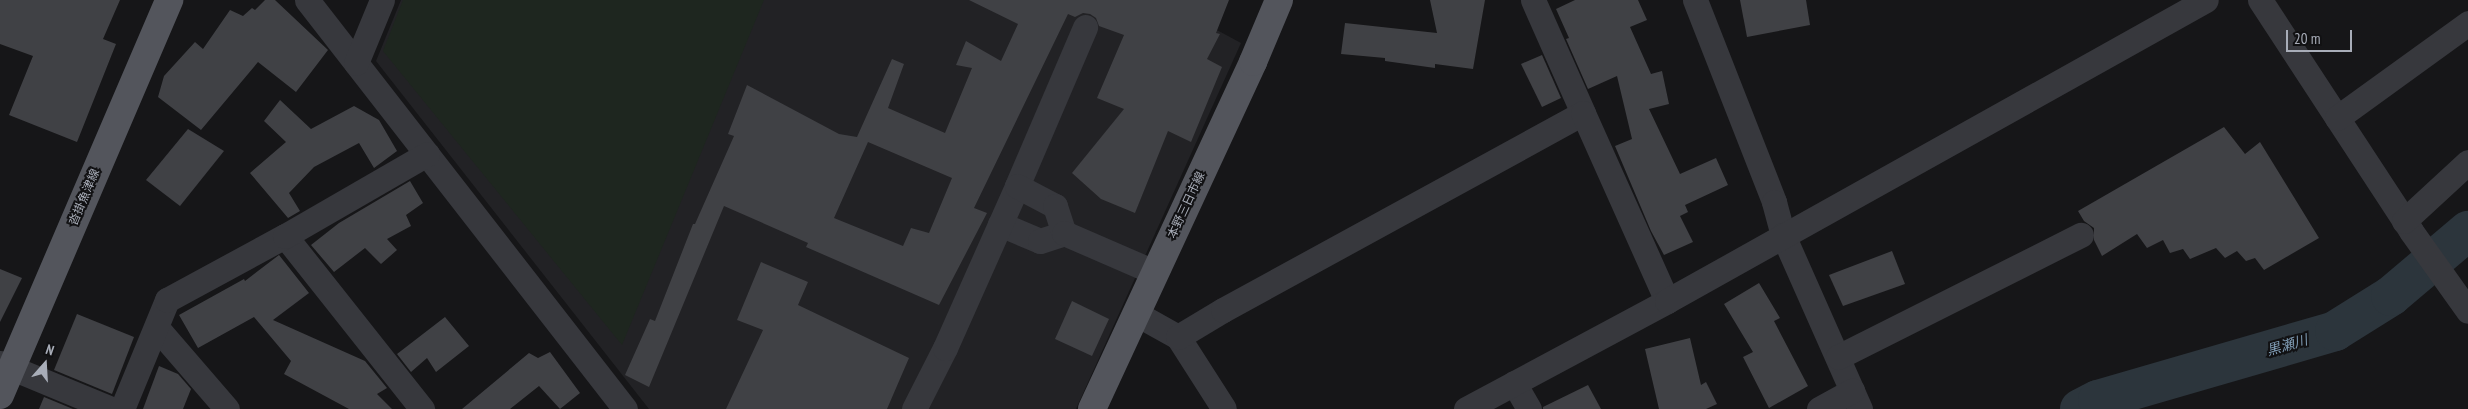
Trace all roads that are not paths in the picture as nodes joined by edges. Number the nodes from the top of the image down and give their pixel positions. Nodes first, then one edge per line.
1 (168, 0) edge
2 (307, 0) edge
3 (382, 0) edge
4 (1279, 0) edge
5 (1533, 0) edge
6 (1695, 0) edge
7 (2206, 0) edge
8 (2260, 0) edge
9 (2468, 24) edge
10 (1085, 27) dead end
11 (356, 63) junction
12 (1583, 113) junction
13 (2337, 118) junction
14 (427, 154) junction
15 (2468, 162) edge
16 (1017, 186) junction
17 (1000, 224) junction
18 (2408, 226) junction
19 (1064, 233) junction
20 (1783, 235) junction
21 (2081, 235) dead end
22 (285, 236) junction
23 (1154, 272) junction
24 (1667, 301) junction
25 (2463, 304) edge
26 (1135, 313) junction
27 (157, 328) junction
28 (1178, 337) junction
29 (1838, 357) junction
30 (6, 365) edge
31 (1514, 383) junction
32 (0, 395) edge
33 (1856, 400) edge
34 (111, 409) edge
35 (122, 409) edge
36 (227, 409) edge
37 (422, 409) edge
38 (624, 409) edge
39 (914, 409) edge
40 (1092, 409) edge
41 (1224, 409) edge
42 (1466, 409) edge
43 (1529, 409) edge
44 (1819, 409) edge

1 - 30 main road, 沓掛魚津線
2 - 11 street
3 - 11 street
4 - 23 main road, 本野三日市線
5 - 12 street
6 - 20 street
7 - 20 street
8 - 13 street
9 - 13 street
10 - 16 street
11 - 14 street
12 - 24 street
12 - 28 street
13 - 18 street
14 - 22 street
14 - 38 street
15 - 18 street
16 - 17 street
16 - 19 street
17 - 19 street
17 - 39 street
18 - 25 street
19 - 23 street
20 - 24 street
20 - 29 street
21 - 29 street
22 - 27 street
22 - 37 street
23 - 26 main road, 本野三日市線
24 - 31 street
26 - 28 street
26 - 40 main road, 本野三日市線
27 - 35 street
27 - 36 street
28 - 41 street
29 - 33 street
30 - 32 main road, 沓掛魚津線
30 - 34 street
31 - 42 street
31 - 43 street
33 - 44 street

